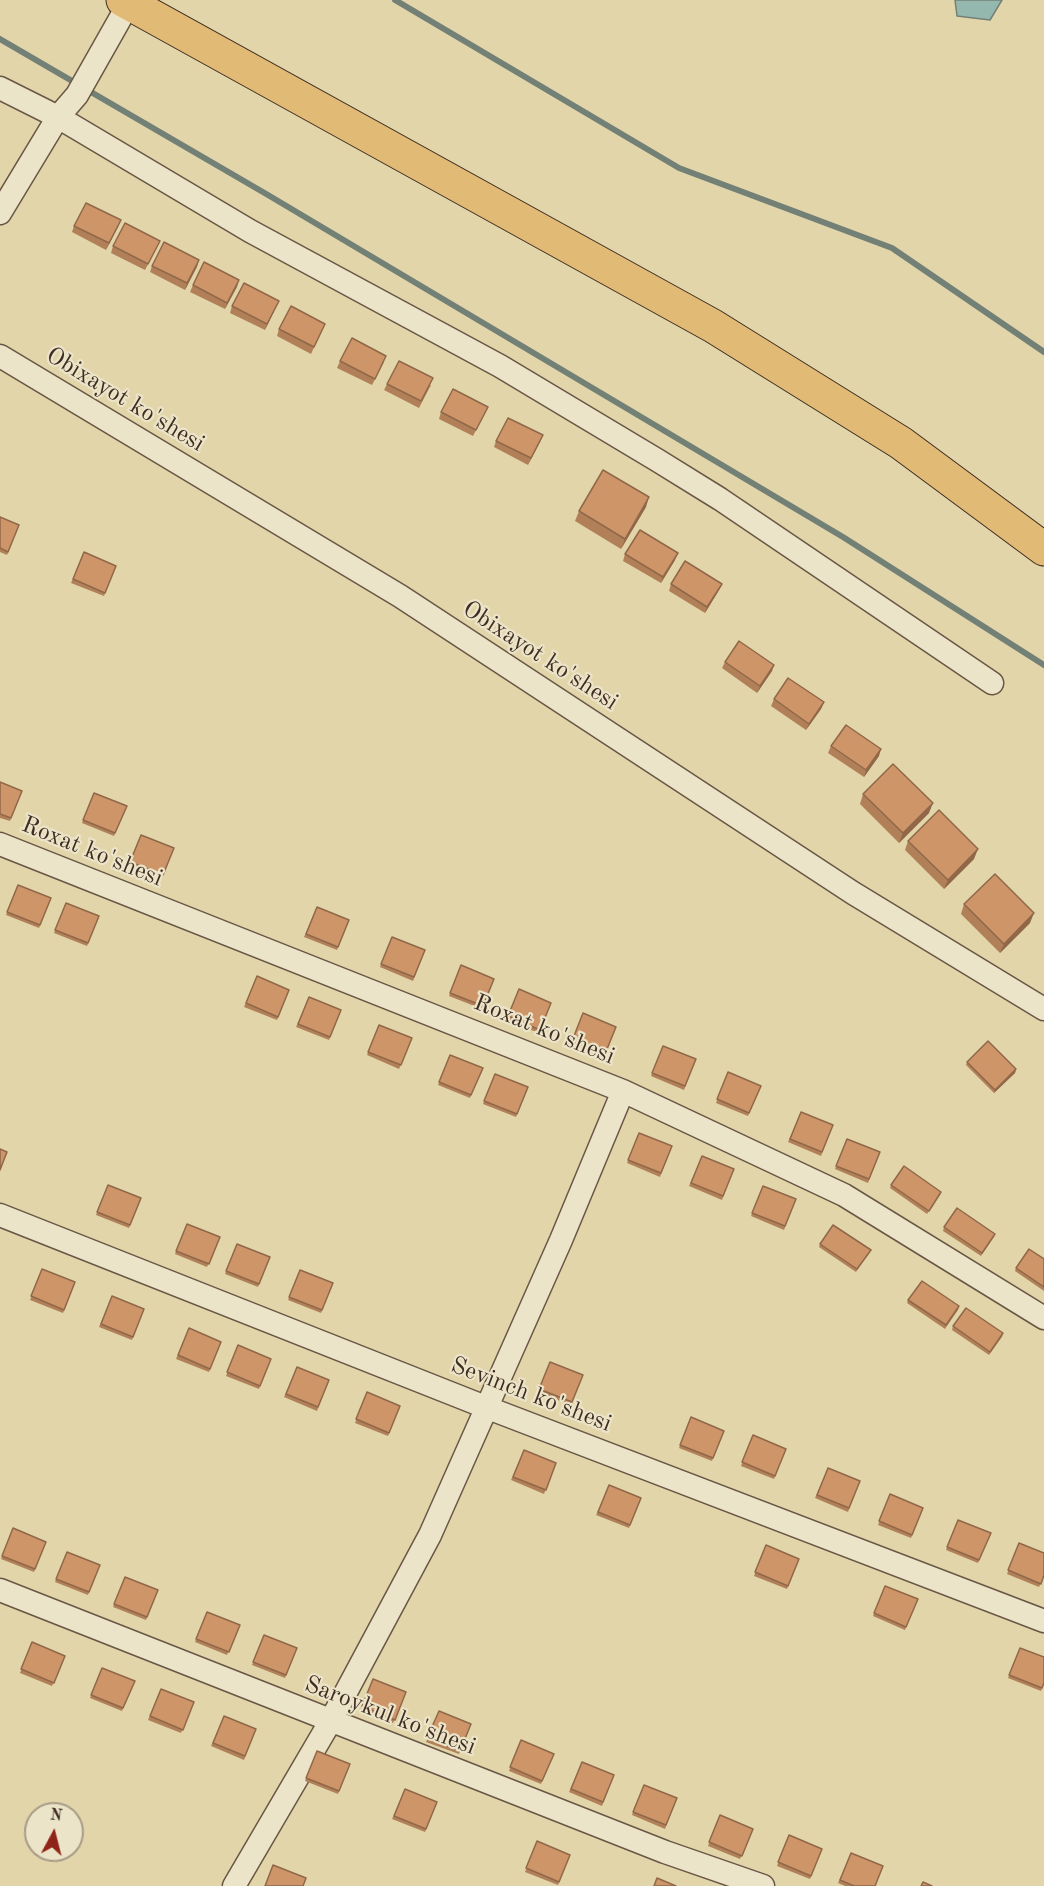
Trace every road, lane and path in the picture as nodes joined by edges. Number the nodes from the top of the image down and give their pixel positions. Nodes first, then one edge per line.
1 (126, 2) edge
2 (0, 88) edge
3 (58, 117) junction
4 (0, 213) edge
5 (0, 357) edge
6 (1044, 549) edge
7 (992, 683) dead end
8 (0, 844) edge
9 (1044, 1010) edge
10 (623, 1091) junction
11 (0, 1215) edge
12 (1044, 1318) edge
13 (488, 1408) junction
14 (0, 1590) edge
15 (1044, 1621) edge
16 (330, 1722) junction
17 (234, 1886) edge
18 (763, 1886) edge

1 - 3 street
1 - 6 highway
2 - 3 street
3 - 4 street
3 - 7 street
5 - 9 street, Obixayot ko'shesi
8 - 10 street, Roxat ko'shesi
10 - 12 street, Roxat ko'shesi
10 - 13 street
11 - 13 street, Sevinch ko'shesi
13 - 15 street, Sevinch ko'shesi
13 - 16 street
14 - 16 street, Saroykul ko'shesi
16 - 17 street
16 - 18 street, Saroykul ko'shesi

